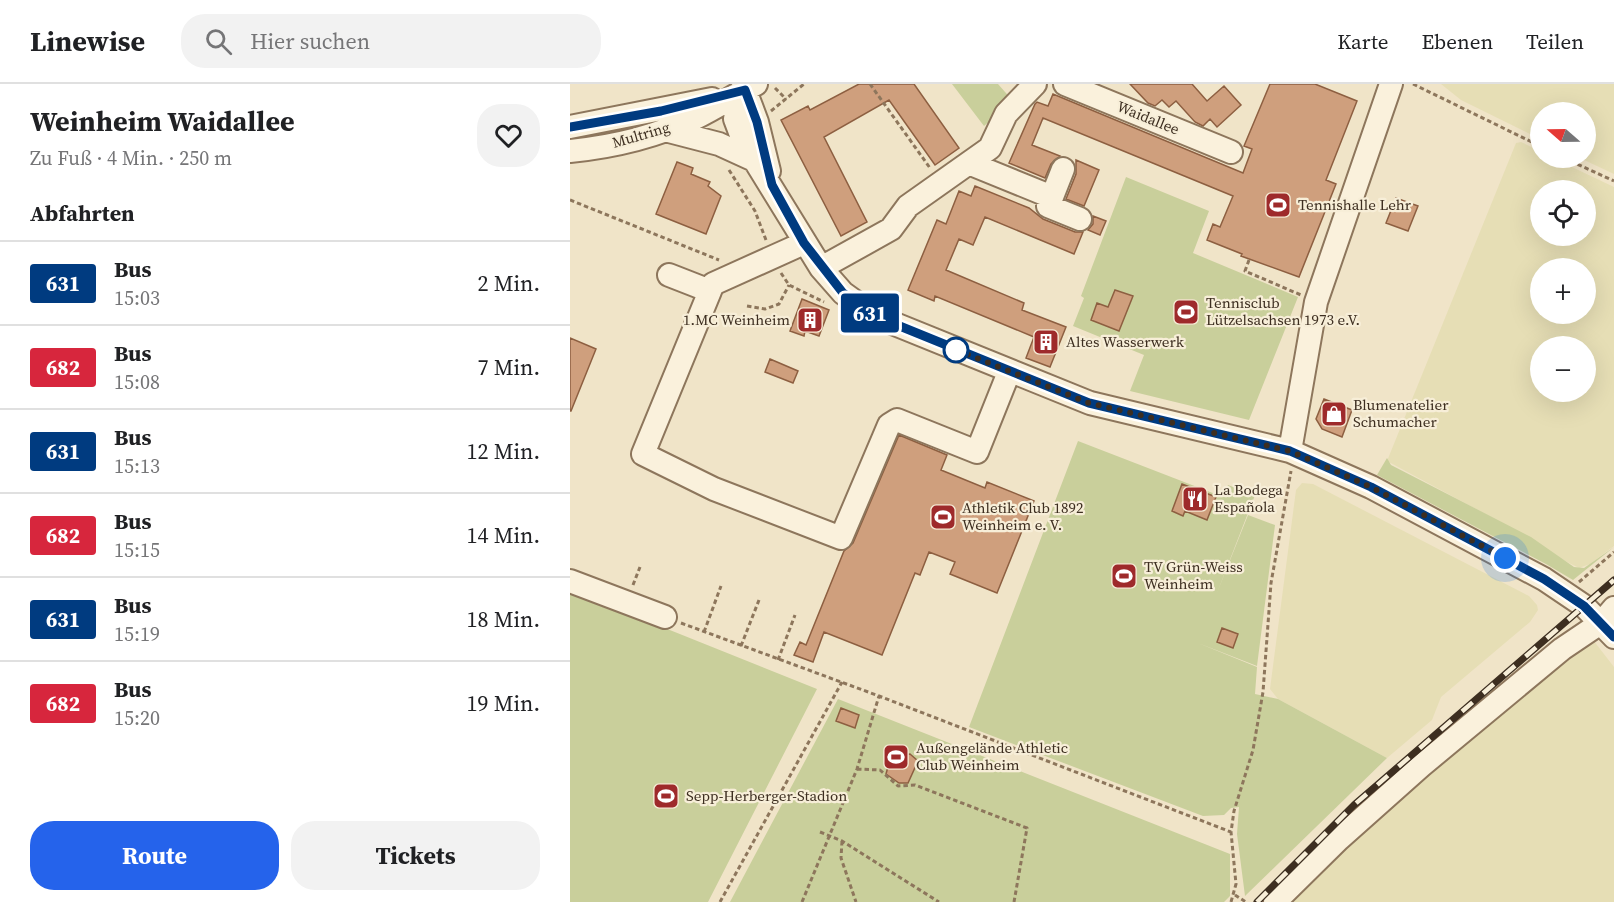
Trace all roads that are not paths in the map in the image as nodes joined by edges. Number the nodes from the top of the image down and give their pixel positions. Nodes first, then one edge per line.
1 (1035, 84) edge
2 (1065, 84) edge
3 (1391, 84) edge
4 (747, 88) edge
5 (570, 127) edge
6 (665, 130) junction
7 (570, 152) edge
8 (1231, 152) dead end
9 (754, 160) junction
10 (971, 164) junction
11 (1063, 169) dead end
12 (772, 185) junction
13 (1052, 197) junction
14 (1080, 219) dead end
15 (804, 243) junction
16 (821, 268) junction
17 (669, 275) dead end
18 (710, 291) junction
19 (1009, 372) junction
20 (1291, 458) junction
21 (570, 581) edge
22 (665, 617) road end
23 (1610, 622) edge
24 (1275, 902) edge

1 - 10 street
2 - 8 street, Waidallee
3 - 20 street
4 - 5 street, Multring
4 - 6 street, Multring
4 - 9 street
4 - 12 street
6 - 7 street, Multring
6 - 9 street
9 - 12 street
10 - 13 street
10 - 16 street
11 - 13 street
12 - 15 street
13 - 14 street
15 - 16 street
15 - 18 street
16 - 19 street
17 - 18 street
18 - 19 street
19 - 20 street
20 - 23 street
21 - 22 street
23 - 24 street

